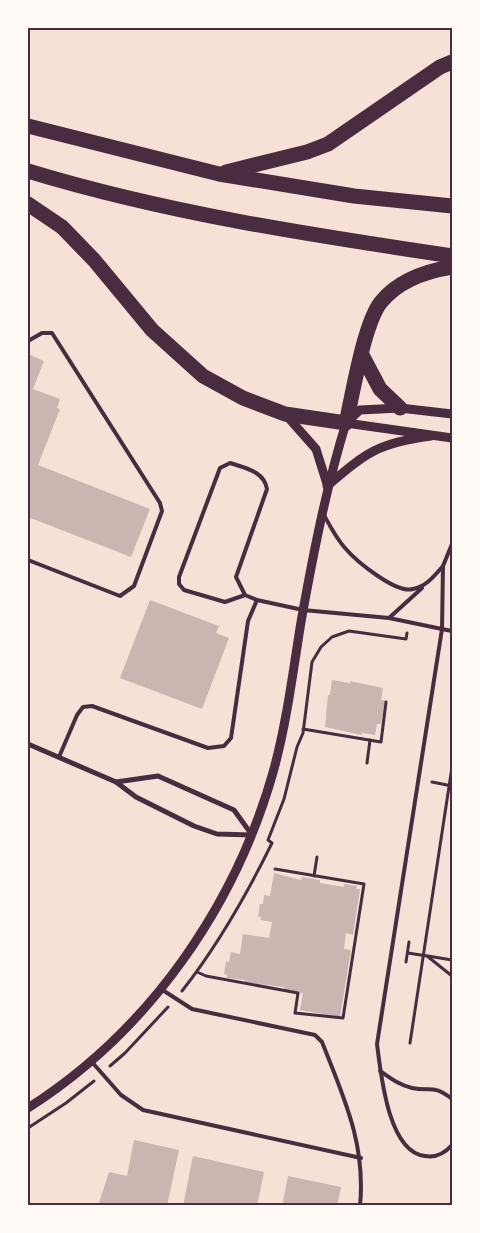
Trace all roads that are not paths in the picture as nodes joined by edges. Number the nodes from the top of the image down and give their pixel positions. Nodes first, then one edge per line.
1 (452, 62) edge
2 (28, 126) edge
3 (28, 171) edge
4 (219, 174) junction
5 (28, 204) edge
6 (452, 206) edge
7 (452, 256) edge
8 (452, 267) edge
9 (28, 341) edge
10 (362, 355) junction
11 (400, 408) junction
12 (285, 414) junction
13 (452, 414) edge
14 (346, 423) junction
15 (431, 436) junction
16 (452, 438) edge
17 (327, 487) junction
18 (322, 512) junction
19 (452, 544) edge
20 (28, 560) edge
21 (444, 566) junction
22 (426, 585) junction
23 (245, 595) junction
24 (256, 600) junction
25 (303, 610) junction
26 (388, 618) junction
27 (442, 629) junction
28 (452, 631) edge
29 (28, 744) edge
30 (59, 757) junction
31 (116, 782) junction
32 (252, 835) junction
33 (160, 989) junction
34 (90, 1061) junction
35 (380, 1071) junction
36 (452, 1098) edge
37 (28, 1108) edge
38 (452, 1145) edge
39 (361, 1158) junction
40 (360, 1206) edge

1 - 4 highway
2 - 4 highway
3 - 7 highway
4 - 6 highway
5 - 12 highway
8 - 10 highway
9 - 20 lane
10 - 11 highway
10 - 14 highway
11 - 13 street
11 - 14 street
12 - 14 highway
12 - 17 street
14 - 15 street
14 - 17 street
15 - 16 street
15 - 17 street
17 - 18 street
18 - 22 lane
18 - 25 street
19 - 21 lane
21 - 22 lane
21 - 27 lane
22 - 26 lane
23 - 23 lane
23 - 24 lane
24 - 25 lane
24 - 30 lane
25 - 26 lane
25 - 32 street
26 - 27 lane
27 - 28 lane
27 - 35 lane
29 - 30 street
30 - 31 street
31 - 32 street
31 - 32 street
32 - 33 street
33 - 34 street
33 - 39 lane
34 - 37 street
34 - 39 lane
35 - 36 lane
35 - 38 lane
39 - 40 lane

